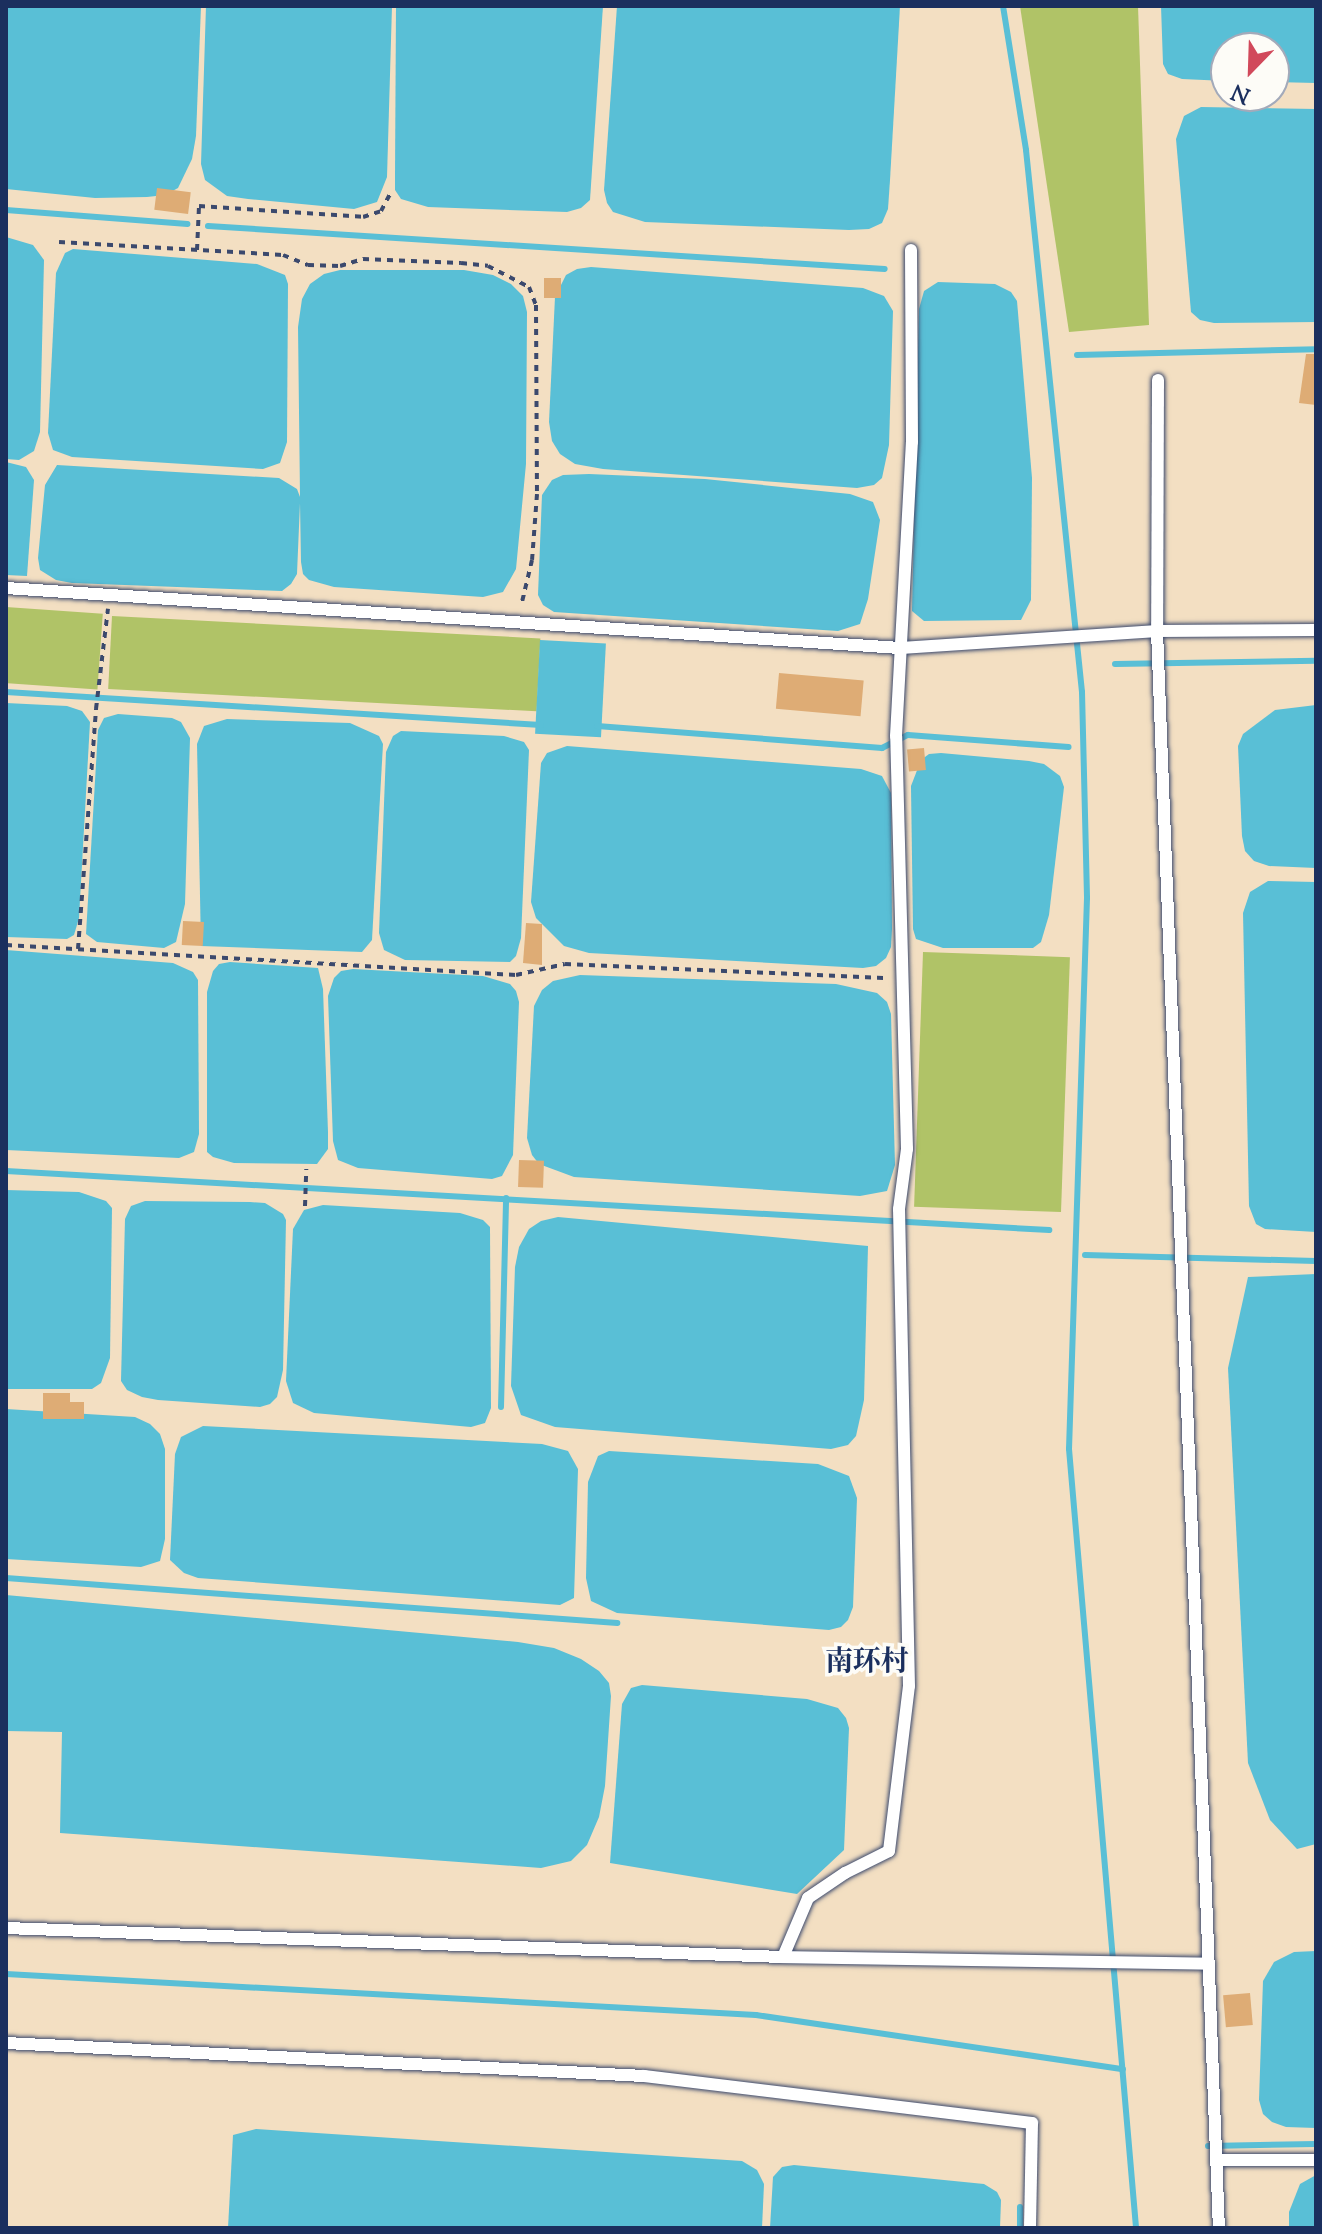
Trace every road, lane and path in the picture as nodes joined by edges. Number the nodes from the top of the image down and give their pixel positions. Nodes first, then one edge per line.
1 (390, 194) dead end
2 (59, 242) dead end
3 (197, 250) junction
4 (911, 250) dead end
5 (1158, 380) dead end
6 (6, 588) edge
7 (109, 603) dead end
8 (519, 616) dead end
9 (1316, 630) edge
10 (1157, 631) junction
11 (901, 648) junction
12 (6, 945) edge
13 (78, 949) junction
14 (897, 979) dead end
15 (306, 1169) dead end
16 (305, 1206) dead end
17 (6, 1928) edge
18 (783, 1957) junction
19 (1207, 1964) junction
20 (6, 2043) edge
21 (1216, 2160) junction
22 (1316, 2160) edge
23 (1030, 2228) edge
24 (1219, 2228) edge

1 - 3 path
2 - 3 path
3 - 8 path
4 - 11 lane
5 - 10 lane
6 - 11 lane
7 - 13 path
9 - 10 lane
10 - 11 lane
10 - 19 lane
11 - 18 lane
12 - 13 path
13 - 14 path
15 - 16 path
17 - 18 lane
18 - 19 lane
19 - 21 lane
20 - 23 lane
21 - 22 lane
21 - 24 lane

